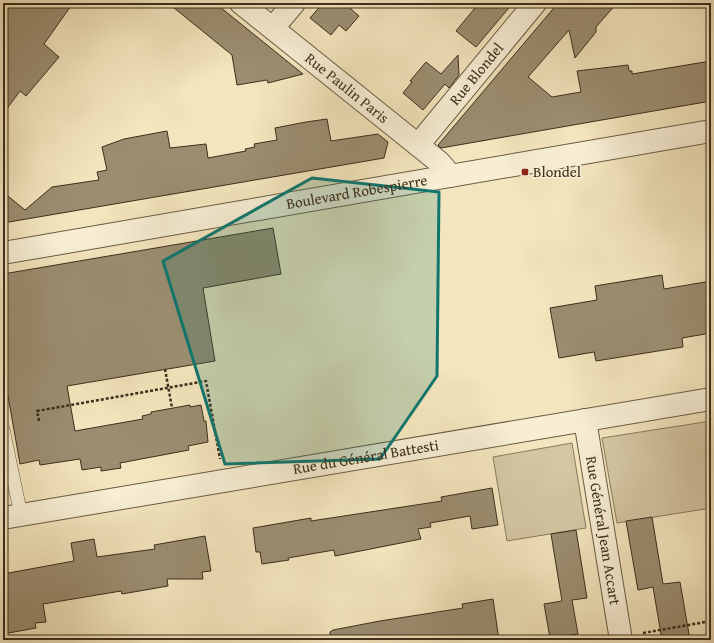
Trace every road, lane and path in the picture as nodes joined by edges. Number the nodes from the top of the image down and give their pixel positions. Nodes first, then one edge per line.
1 (241, 3) edge
2 (294, 3) edge
3 (535, 3) edge
4 (272, 28) junction
5 (711, 131) edge
6 (418, 145) junction
7 (451, 176) junction
8 (3, 253) edge
9 (166, 369) dead end
10 (168, 388) junction
11 (711, 399) edge
12 (172, 408) dead end
13 (585, 420) junction
14 (39, 421) dead end
15 (3, 429) edge
16 (217, 438) dead end
17 (12, 517) edge
18 (711, 620) edge
19 (621, 638) edge

1 - 4 street, Rue Paulin Paris
2 - 4 street
3 - 6 street, Rue Blondel
4 - 6 street, Rue Paulin Paris
5 - 7 street, Boulevard Robespierre
6 - 7 street, Rue Paulin Paris
7 - 8 street, Boulevard Robespierre
9 - 10 path
10 - 12 path
10 - 14 path
10 - 16 path
11 - 13 street, Rue du Général Battesti
13 - 17 street, Rue du Général Battesti
13 - 19 street, Rue Général Jean Accart
15 - 17 lane, Rue du Général Battesti
18 - 19 path

